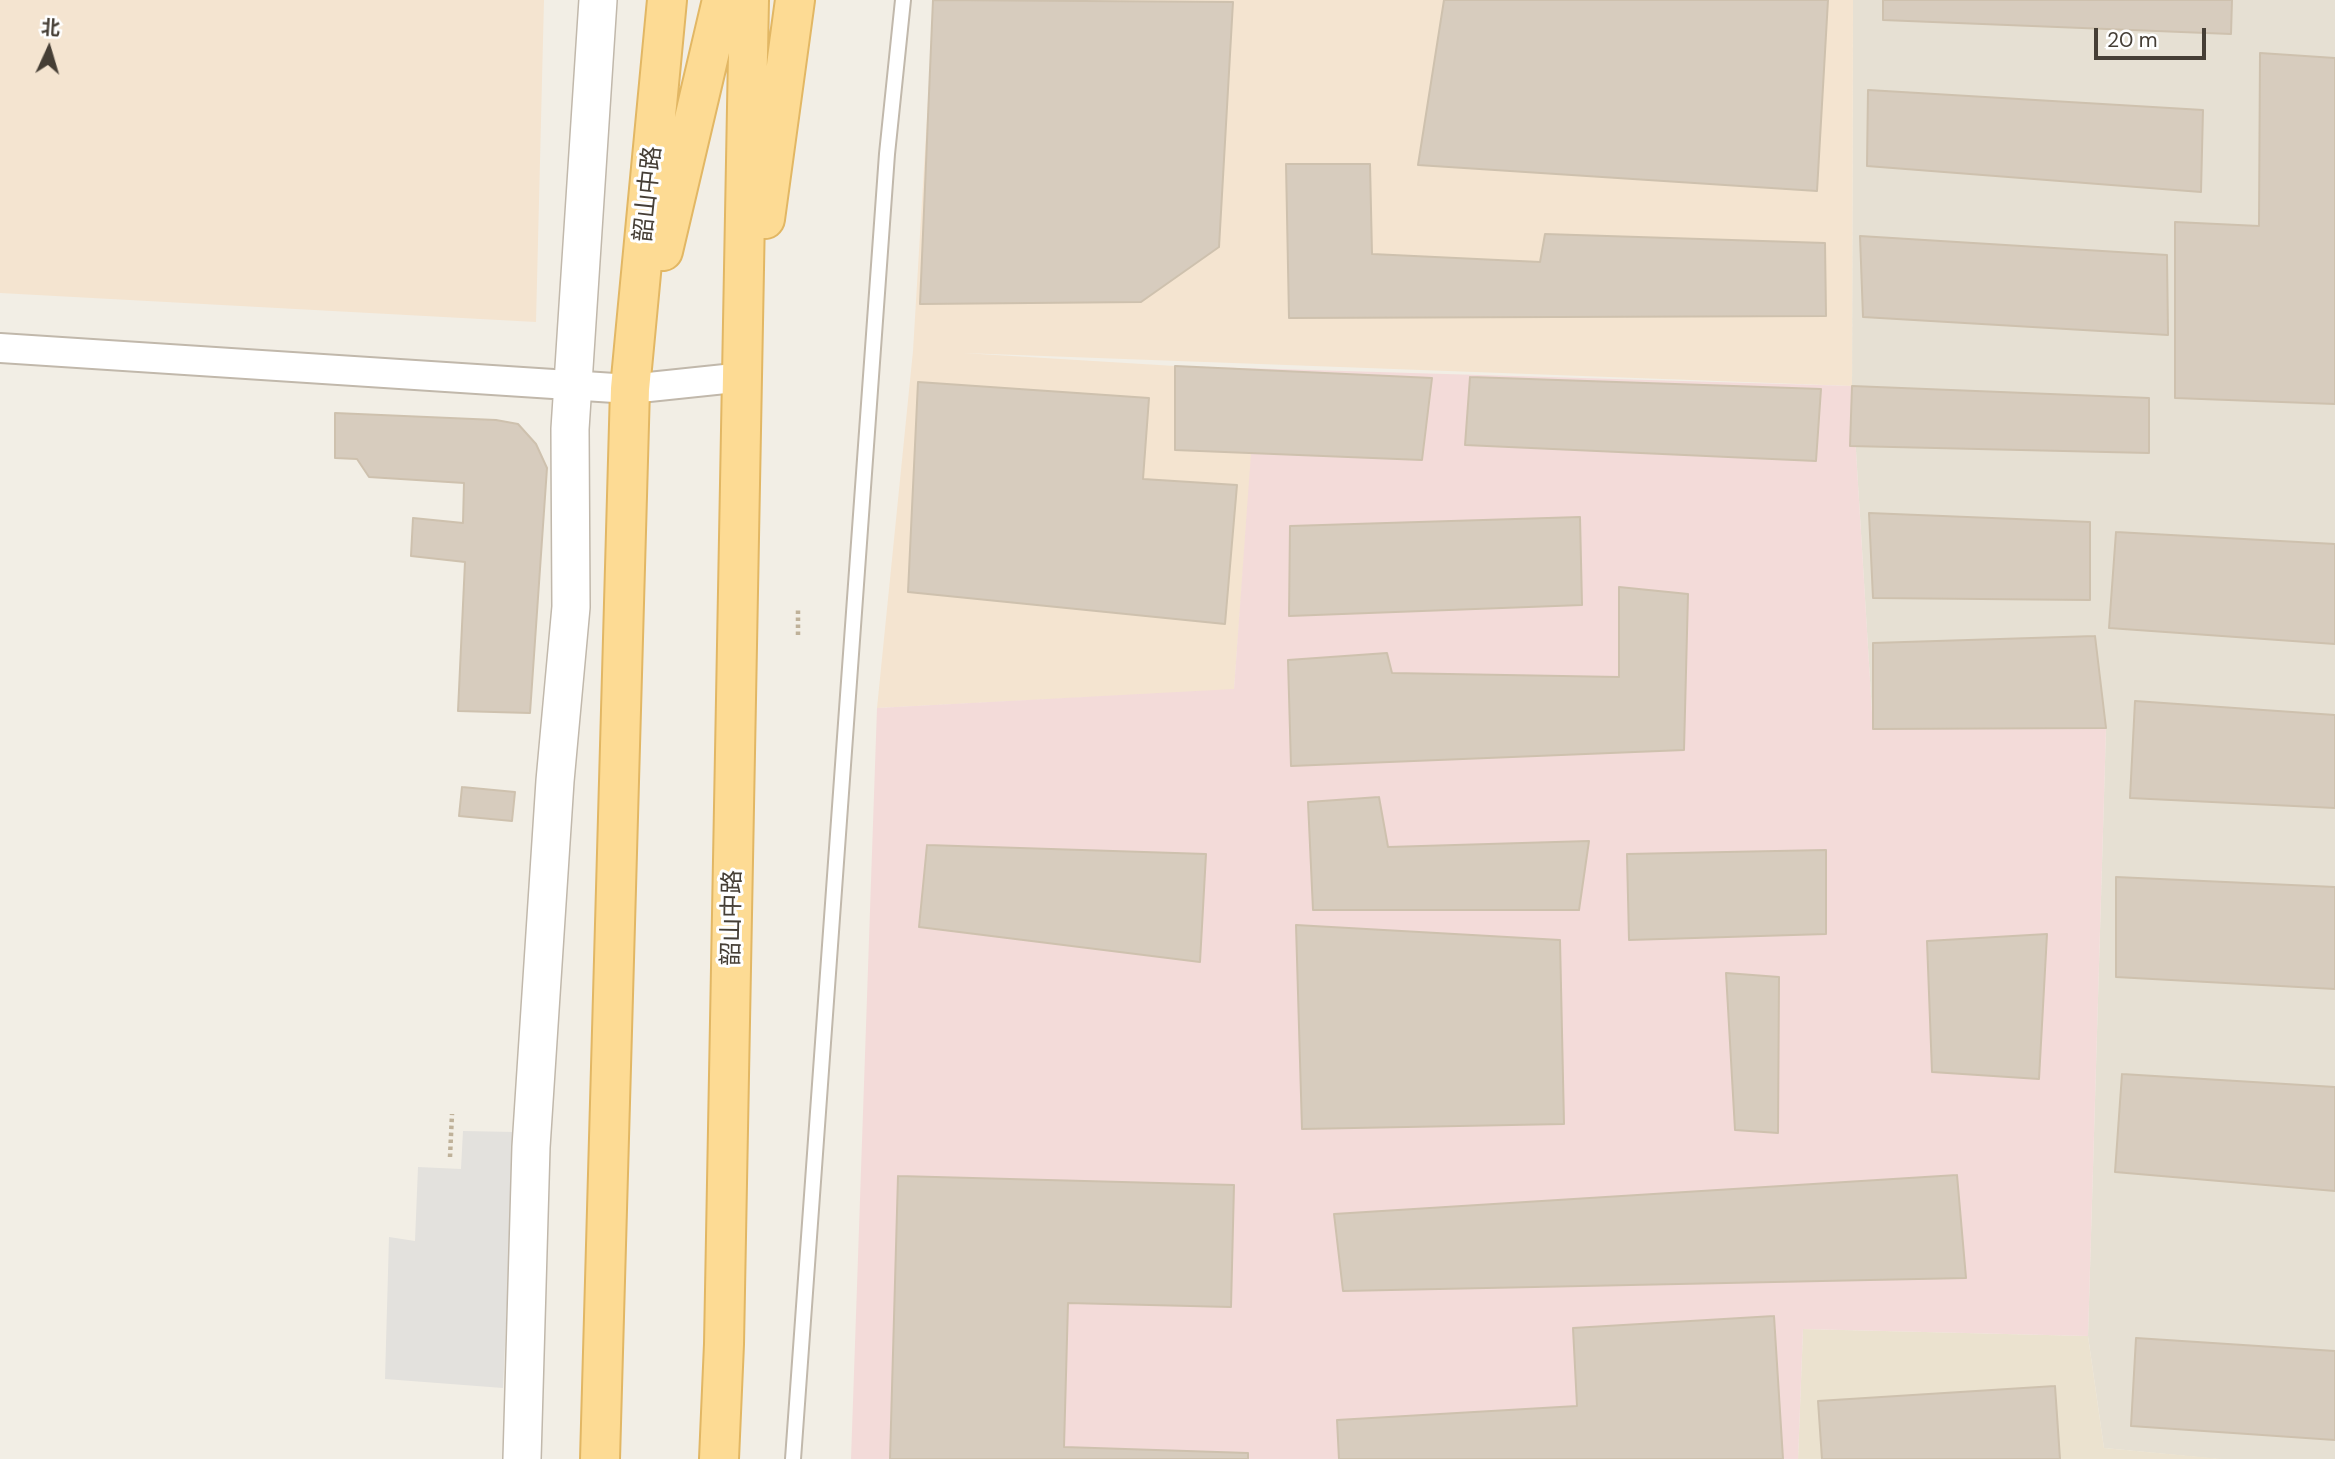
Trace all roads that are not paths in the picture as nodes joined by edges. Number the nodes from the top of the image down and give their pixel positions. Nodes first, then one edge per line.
1 (598, 0) edge
2 (667, 0) edge
3 (795, 0) edge
4 (903, 0) edge
5 (734, 9) edge
6 (0, 348) edge
7 (744, 377) junction
8 (573, 385) junction
9 (630, 389) junction
10 (522, 1459) edge
11 (600, 1459) edge
12 (719, 1459) edge
13 (793, 1459) edge

1 - 8 street
2 - 9 main road, 韶山中路
3 - 7 main road, 韶山中路
4 - 13 lane
5 - 7 main road, 韶山中路
5 - 9 main road, 韶山中路
6 - 8 street
7 - 9 street
7 - 12 main road, 韶山中路
8 - 9 street
8 - 10 street
9 - 11 main road, 韶山中路

